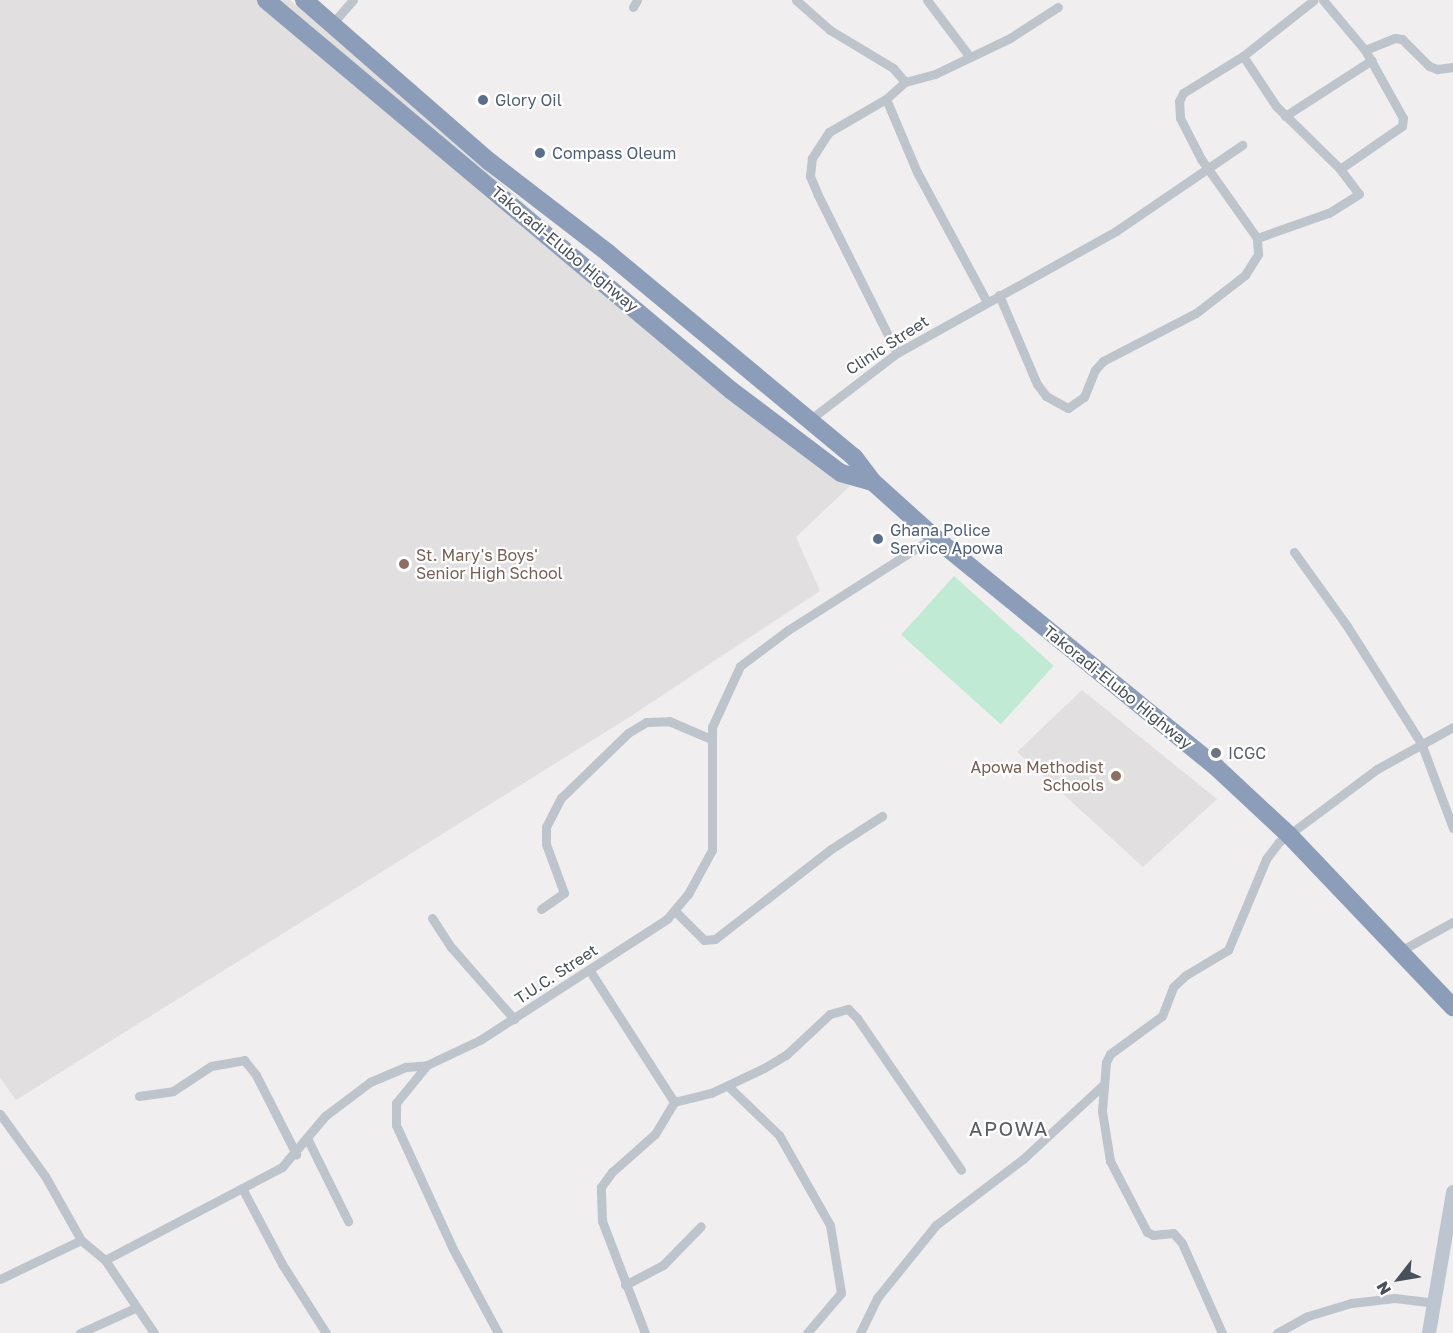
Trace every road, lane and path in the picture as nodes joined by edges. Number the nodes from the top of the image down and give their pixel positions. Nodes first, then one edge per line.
1 (266, 0) edge
2 (304, 0) edge
3 (353, 0) edge
4 (796, 0) edge
5 (927, 0) edge
6 (1314, 0) edge
7 (1323, 0) edge
8 (1058, 7) dead end
9 (332, 24) junction
10 (1365, 50) junction
11 (1243, 56) junction
12 (970, 57) junction
13 (1372, 60) junction
14 (1453, 67) edge
15 (905, 82) junction
16 (886, 99) junction
17 (1285, 116) junction
18 (1242, 145) dead end
19 (1207, 169) junction
20 (1340, 169) junction
21 (1257, 238) junction
22 (999, 295) junction
23 (987, 302) junction
24 (897, 353) junction
25 (808, 421) junction
26 (873, 482) junction
27 (934, 537) junction
28 (1294, 552) dead end
29 (1453, 727) edge
30 (711, 739) junction
31 (1421, 743) junction
32 (882, 816) dead end
33 (1453, 828) edge
34 (1289, 835) junction
35 (541, 909) dead end
36 (675, 911) junction
37 (432, 918) dead end
38 (1453, 922) edge
39 (1402, 950) junction
40 (590, 971) junction
41 (1453, 1007) edge
42 (514, 1019) junction
43 (427, 1065) junction
44 (1103, 1085) junction
45 (728, 1086) junction
46 (139, 1096) dead end
47 (674, 1102) junction
48 (0, 1114) edge
49 (5, 1129) edge
50 (307, 1138) junction
51 (296, 1154) junction
52 (961, 1170) dead end
53 (242, 1188) junction
54 (1453, 1192) edge
55 (348, 1221) dead end
56 (701, 1226) dead end
57 (81, 1240) junction
58 (105, 1260) junction
59 (0, 1279) edge
60 (625, 1285) junction
61 (1434, 1303) junction
62 (135, 1308) junction
63 (80, 1333) edge
64 (154, 1333) edge
65 (326, 1333) edge
66 (498, 1333) edge
67 (645, 1333) edge
68 (807, 1333) edge
69 (860, 1333) edge
70 (1222, 1333) edge
71 (1277, 1333) edge
72 (1429, 1333) edge

1 - 26 highway, Takoradi-Elubo Highway
2 - 9 highway, Takoradi-Elubo Highway
3 - 9 street
4 - 15 street
5 - 12 street
6 - 11 street
7 - 10 street
8 - 12 street
9 - 25 highway, Takoradi-Elubo Highway
10 - 13 street
10 - 14 street
11 - 17 street
11 - 19 street
12 - 15 street
13 - 17 street
13 - 20 street
15 - 16 street
16 - 23 street
16 - 24 street
17 - 20 street
18 - 19 street, Clinic Street
19 - 21 street
19 - 22 street, Clinic Street
20 - 21 street
21 - 22 street
22 - 23 street, Clinic Street
23 - 24 street, Clinic Street
24 - 25 street, Clinic Street
25 - 26 highway, Takoradi-Elubo Highway
26 - 27 highway, Takoradi-Elubo Highway
27 - 30 street, T.U.C. Street
27 - 34 highway, Takoradi-Elubo Highway
28 - 31 street
29 - 31 street
30 - 35 street
30 - 36 street, T.U.C. Street
31 - 33 street
31 - 34 street
32 - 36 street
34 - 39 highway, Takoradi-Elubo Highway
34 - 44 street
36 - 40 street, T.U.C. Street
37 - 42 street
38 - 39 street
39 - 41 highway, Takoradi-Elubo Highway
40 - 42 street, T.U.C. Street
40 - 47 street
42 - 43 street, T.U.C. Street
43 - 50 street, T.U.C. Street
43 - 66 street
44 - 69 street
44 - 70 street
45 - 47 street
45 - 52 street
45 - 68 street
46 - 51 street
47 - 60 street
48 - 49 street
49 - 57 street
50 - 51 street, T.U.C. Street
50 - 55 street
51 - 53 street, T.U.C. Street
53 - 58 street, T.U.C. Street
53 - 65 street
54 - 61 main road
56 - 60 street
57 - 58 street
57 - 59 street
58 - 62 street
60 - 67 street
61 - 71 street
61 - 72 main road
62 - 63 street
62 - 64 street

